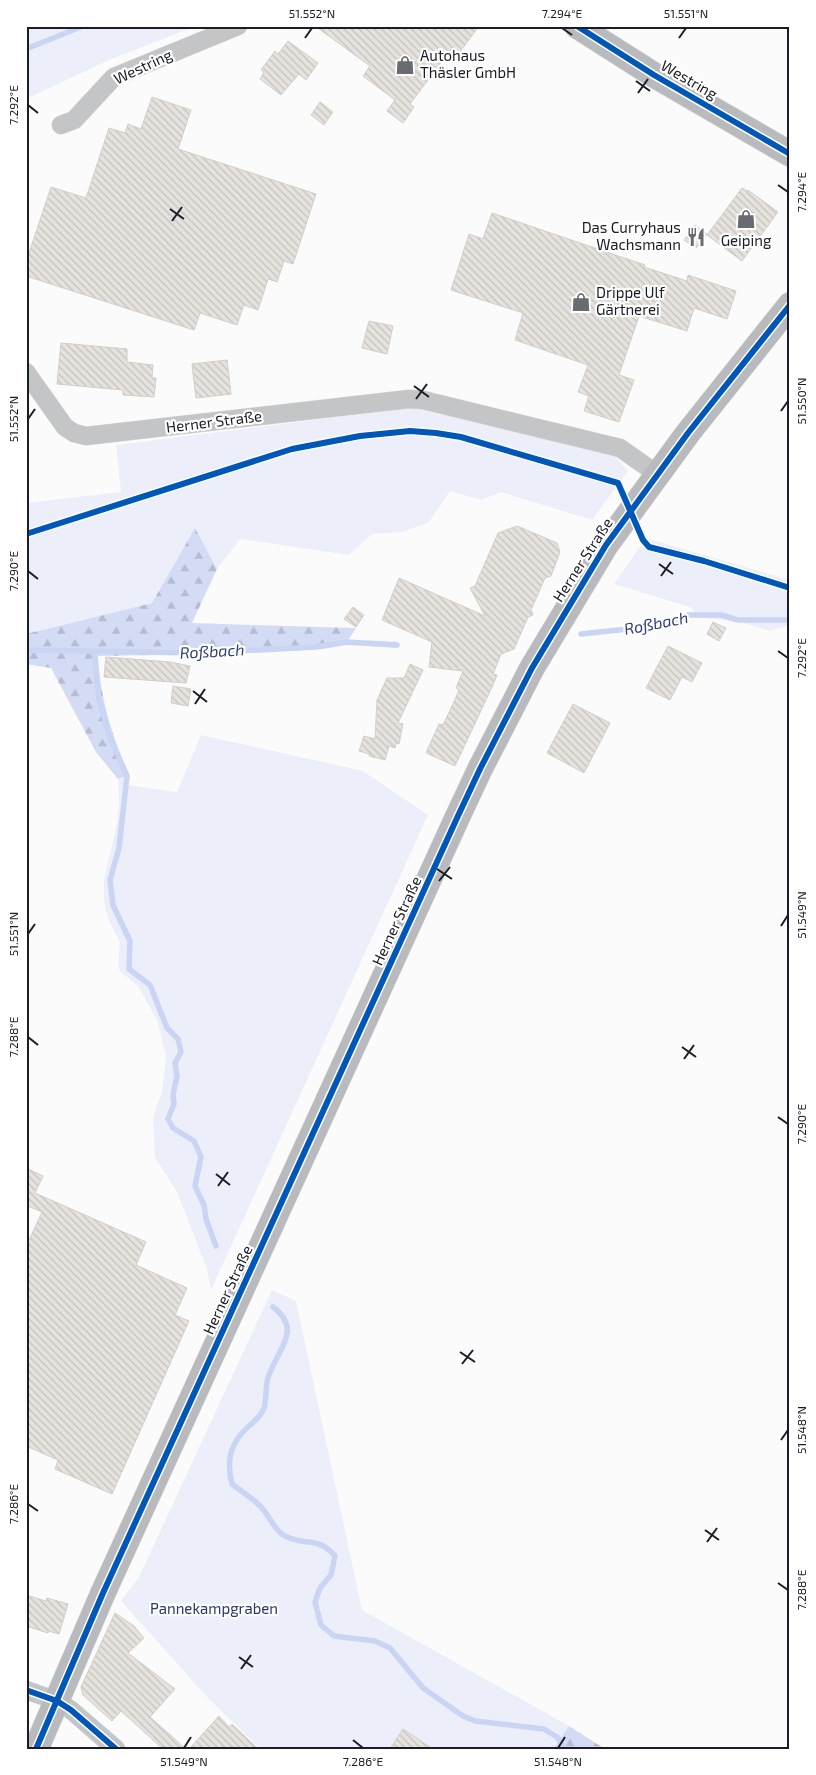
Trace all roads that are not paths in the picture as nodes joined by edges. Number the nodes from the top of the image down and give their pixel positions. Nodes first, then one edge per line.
1 (238, 26) edge
2 (577, 26) edge
3 (61, 125) dead end
4 (790, 154) edge
5 (790, 305) edge
6 (26, 372) edge
7 (657, 474) junction
8 (26, 1690) edge
9 (57, 1701) junction
10 (36, 1749) edge
11 (116, 1749) edge

1 - 3 street, Westring
2 - 4 main road, Westring
5 - 7 main road, Herner Straße
6 - 7 street, Herner Straße
7 - 9 main road, Herner Straße
8 - 9 street
9 - 10 main road, Herner Straße
9 - 11 street

